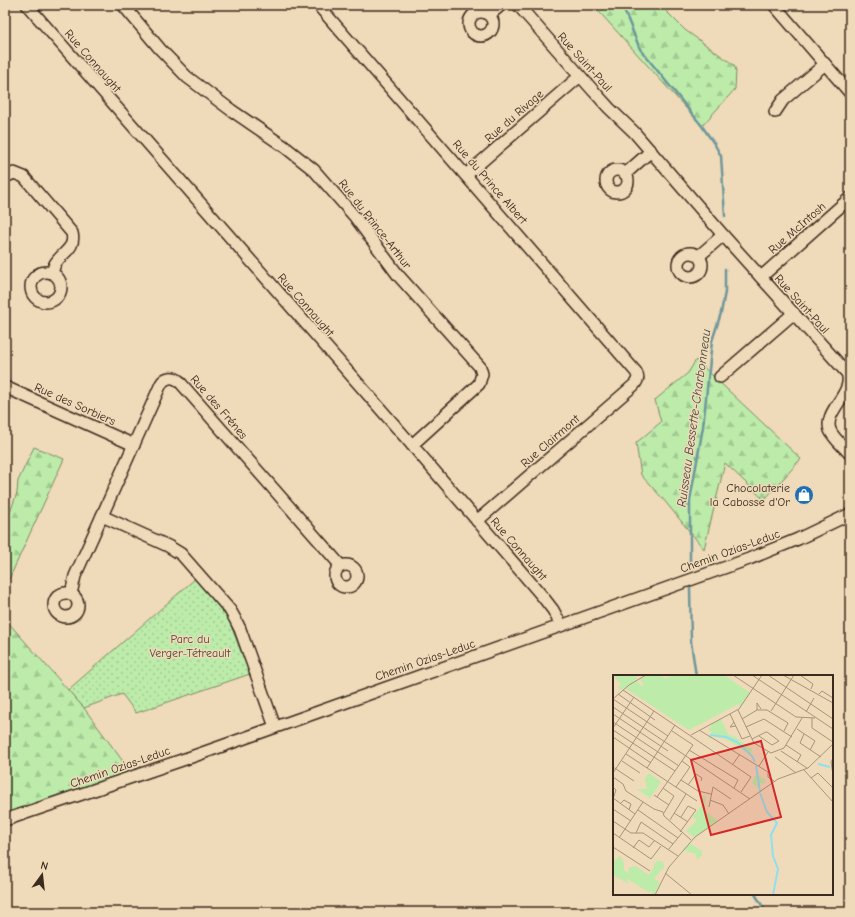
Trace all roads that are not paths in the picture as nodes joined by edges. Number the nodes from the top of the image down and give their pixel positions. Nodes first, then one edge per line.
1 (27, 5) edge
2 (123, 5) edge
3 (318, 5) edge
4 (501, 5) edge
5 (518, 5) edge
6 (774, 5) edge
7 (489, 15) dead end
8 (825, 64) junction
9 (580, 76) junction
10 (850, 92) edge
11 (775, 112) dead end
12 (651, 151) junction
13 (625, 174) dead end
14 (466, 175) junction
15 (5, 177) edge
16 (850, 198) edge
17 (723, 235) junction
18 (698, 256) dead end
19 (52, 273) dead end
20 (760, 277) junction
21 (794, 313) junction
22 (720, 377) dead end
23 (638, 379) joint
24 (5, 387) edge
25 (412, 444) junction
26 (134, 445) junction
27 (850, 454) edge
28 (850, 514) edge
29 (102, 516) junction
30 (478, 521) junction
31 (341, 566) dead end
32 (71, 594) dead end
33 (561, 625) junction
34 (275, 727) junction
35 (5, 820) edge

1 - 25 street, Rue Connaught
2 - 25 street, Rue du Prince-Arthur
3 - 14 street, Rue du Prince Albert
4 - 7 street
5 - 9 street, Rue Saint-Paul
6 - 8 street
8 - 10 street
8 - 11 street
9 - 12 street, Rue Saint-Paul
9 - 14 street, Rue du Rivage
12 - 13 street
12 - 17 street, Rue Saint-Paul
14 - 23 street, Rue du Prince Albert
15 - 19 street
16 - 20 street, Rue McIntosh
17 - 18 street
17 - 20 street, Rue Saint-Paul
20 - 21 street, Rue Saint-Paul
21 - 22 street
21 - 27 street, Rue Saint-Paul
23 - 30 street, Rue Clairmont
24 - 26 street, Rue des Sorbiers
25 - 30 street, Rue Connaught
26 - 29 street, Rue des Frénes
26 - 31 street, Rue des Frénes
28 - 33 street, Chemin Ozias-Leduc
29 - 32 street, Rue des Frénes
29 - 34 street
30 - 33 street, Rue Connaught
33 - 34 street, Chemin Ozias-Leduc
34 - 35 street, Chemin Ozias-Leduc

